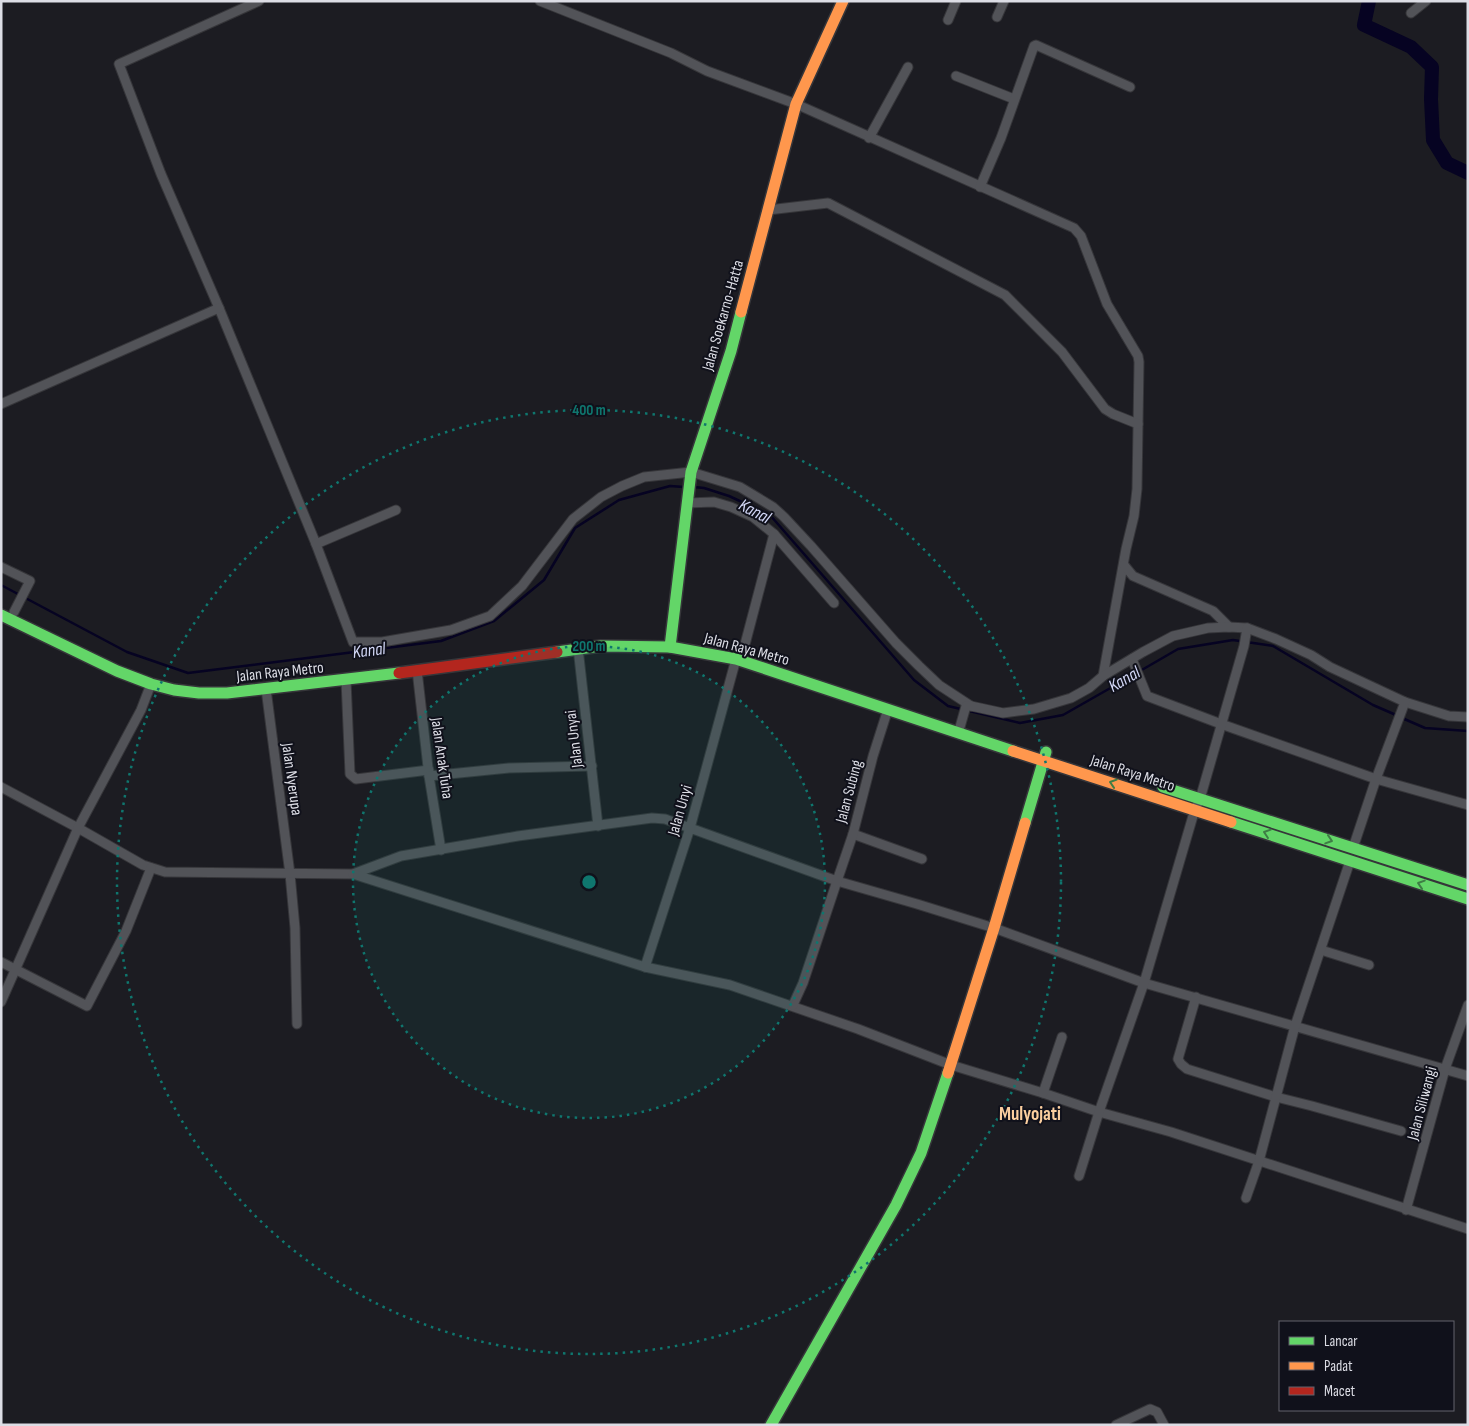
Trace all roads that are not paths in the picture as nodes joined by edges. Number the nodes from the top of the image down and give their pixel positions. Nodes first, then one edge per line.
1 (259, 1) edge
2 (540, 1) edge
3 (843, 1) edge
4 (956, 1) edge
5 (1004, 1) edge
6 (1426, 1) edge
7 (1411, 13) dead end
8 (997, 17) dead end
9 (948, 20) dead end
10 (908, 67) dead end
11 (956, 76) dead end
12 (1130, 87) dead end
13 (1014, 99) junction
14 (796, 104) junction
15 (869, 138) junction
16 (980, 186) junction
17 (768, 210) junction
18 (219, 308) junction
19 (1, 404) edge
20 (1138, 424) junction
21 (691, 475) junction
22 (687, 500) junction
23 (396, 510) dead end
24 (774, 534) junction
25 (316, 544) junction
26 (1124, 565) junction
27 (1, 567) edge
28 (834, 603) dead end
29 (1, 605) edge
30 (6, 617) edge
31 (1229, 627) junction
32 (1247, 632) junction
33 (670, 644) junction
34 (578, 648) junction
35 (739, 655) junction
36 (1134, 661) junction
37 (417, 670) junction
38 (1103, 676) junction
39 (346, 680) junction
40 (152, 684) junction
41 (266, 689) junction
42 (1404, 705) junction
43 (968, 707) junction
44 (888, 709) junction
45 (1468, 718) edge
46 (1221, 724) junction
47 (960, 725) junction
48 (1045, 756) junction
49 (592, 766) junction
50 (429, 773) junction
51 (1137, 779) dead end
52 (1376, 779) junction
53 (1155, 785) dead end
54 (1, 787) edge
55 (1198, 804) junction
56 (1468, 805) edge
57 (598, 826) junction
58 (78, 828) junction
59 (690, 828) junction
60 (852, 834) junction
61 (1353, 848) junction
62 (441, 850) junction
63 (922, 859) dead end
64 (1350, 861) junction
65 (152, 868) junction
66 (290, 874) junction
67 (353, 874) junction
68 (837, 881) junction
69 (1468, 885) edge
70 (1468, 899) edge
71 (994, 928) junction
72 (1321, 950) junction
73 (1, 962) edge
74 (1368, 965) dead end
75 (645, 967) junction
76 (16, 969) junction
77 (1144, 983) junction
78 (1196, 997) junction
79 (1, 1002) edge
80 (1468, 1004) edge
81 (793, 1005) junction
82 (297, 1024) dead end
83 (1295, 1026) junction
84 (1062, 1037) dead end
85 (951, 1065) junction
86 (1445, 1069) junction
87 (1468, 1076) edge
88 (1043, 1093) junction
89 (1276, 1097) junction
90 (1099, 1112) junction
91 (1401, 1130) dead end
92 (1259, 1161) junction
93 (1079, 1176) dead end
94 (1246, 1198) dead end
95 (1406, 1210) junction
96 (1468, 1229) edge
97 (771, 1425) edge
98 (1116, 1425) edge
99 (1164, 1425) edge

1 - 18 street
2 - 14 street
3 - 14 main road, Jalan Soekarno-Hatta
4 - 9 street
5 - 8 street
6 - 7 street
10 - 15 street
11 - 13 street
12 - 13 street
13 - 16 street
14 - 15 street
14 - 17 main road, Jalan Soekarno-Hatta
15 - 16 street
16 - 20 street
17 - 20 street
17 - 21 main road, Jalan Soekarno-Hatta
18 - 19 street
18 - 25 street
20 - 26 street
21 - 22 main road, Jalan Soekarno-Hatta
21 - 25 street
21 - 43 street
22 - 24 street
22 - 33 main road, Jalan Soekarno-Hatta
23 - 25 street
24 - 28 street
24 - 35 street, Jalan Unyi
26 - 31 street
26 - 38 street
27 - 30 street
29 - 30 main road
30 - 33 main road
30 - 40 main road, Jalan Raya Metro
31 - 32 street
31 - 36 street
32 - 42 street
32 - 46 street
33 - 34 main road, Jalan Raya Metro
33 - 35 main road
34 - 37 main road, Jalan Raya Metro
34 - 49 street, Jalan Unyai
35 - 44 main road, Jalan Raya Metro
35 - 47 main road
35 - 59 street, Jalan Unyi
36 - 38 street
36 - 46 street
37 - 39 main road, Jalan Raya Metro
37 - 50 street, Jalan Anak Tuha
38 - 43 street
39 - 41 main road, Jalan Raya Metro
39 - 50 street
40 - 41 main road, Jalan Raya Metro
40 - 58 street
41 - 66 street, Jalan Nyerupa
42 - 45 street
42 - 52 street
43 - 47 street
44 - 48 main road, Jalan Raya Metro
44 - 60 street, Jalan Subing
46 - 52 street
46 - 55 street
47 - 48 main road
48 - 51 main road
55 -> 48 main road, Jalan Raya Metro
48 - 71 main road
49 - 50 street
49 - 57 street, Jalan Unyai
50 - 62 street, Jalan Anak Tuha
52 - 56 street
52 - 61 street
53 - 55 main road
54 - 58 street
55 -> 61 main road
64 -> 55 main road, Jalan Raya Metro
55 - 77 street
57 - 59 street
57 - 62 street
58 - 65 street
58 - 76 street
59 - 68 street
59 - 75 street, Jalan Unyi
60 - 63 street
60 - 68 street, Jalan Subing
61 - 69 main road
62 - 67 street
70 -> 64 main road, Jalan Raya Metro
64 - 72 street
65 - 66 street
65 - 76 street
66 - 67 street
66 - 82 street, Jalan Nyerupa
67 - 75 street
68 - 71 street
68 - 81 street, Jalan Subing
71 - 77 street
71 - 85 main road
72 - 74 street
72 - 83 street
73 - 76 street
75 - 81 street
76 - 79 street
77 - 78 street
77 - 90 street
78 - 83 street
78 - 89 street
80 - 86 street, Jalan Siliwangi
81 - 85 street
83 - 86 street
83 - 89 street
84 - 88 street
85 - 88 street
85 - 97 main road
86 - 87 street
86 - 95 street, Jalan Siliwangi
88 - 90 street
89 - 91 street
89 - 92 street
90 - 92 street
90 - 93 street
92 - 94 street
92 - 95 street
95 - 96 street
98 - 99 street

